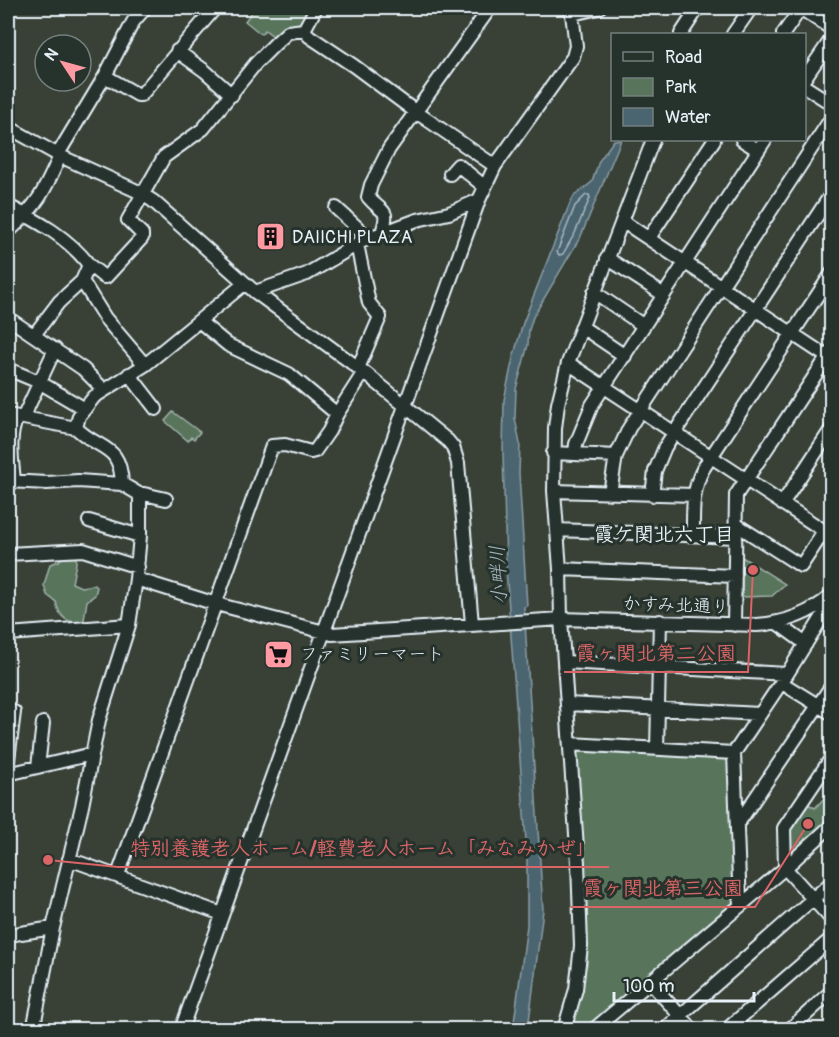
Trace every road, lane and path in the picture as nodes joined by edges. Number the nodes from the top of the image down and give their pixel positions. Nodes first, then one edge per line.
1 (145, 8) edge
2 (215, 8) edge
3 (316, 8) edge
4 (490, 8) edge
5 (599, 8) edge
6 (698, 8) edge
7 (751, 8) edge
8 (801, 8) edge
9 (831, 29) edge
10 (304, 30) junction
11 (682, 33) edge
12 (734, 33) edge
13 (784, 33) edge
14 (831, 38) edge
15 (177, 51) junction
16 (105, 76) junction
17 (806, 76) edge
18 (806, 87) edge
19 (232, 95) junction
20 (831, 104) edge
21 (416, 112) junction
22 (831, 117) edge
23 (8, 127) edge
24 (653, 141) edge
25 (713, 141) edge
26 (746, 141) edge
27 (762, 145) edge
28 (59, 155) junction
29 (495, 166) junction
30 (450, 174) dead end
31 (485, 187) junction
32 (831, 194) edge
33 (143, 195) junction
34 (479, 200) junction
35 (8, 206) edge
36 (336, 208) dead end
37 (26, 216) junction
38 (622, 221) junction
39 (8, 232) edge
40 (382, 233) junction
41 (649, 238) junction
42 (361, 242) junction
43 (607, 258) junction
44 (685, 263) junction
45 (89, 265) junction
46 (831, 273) edge
47 (82, 282) junction
48 (244, 284) junction
49 (721, 287) junction
50 (255, 292) junction
51 (594, 292) junction
52 (664, 295) junction
53 (755, 309) junction
54 (8, 318) edge
55 (200, 321) junction
56 (644, 326) junction
57 (582, 327) junction
58 (792, 333) junction
59 (34, 335) junction
60 (55, 350) junction
61 (624, 356) junction
62 (830, 356) edge
63 (568, 363) junction
64 (145, 365) junction
65 (8, 369) edge
66 (361, 370) junction
67 (129, 374) junction
68 (39, 382) junction
69 (604, 387) junction
70 (104, 390) junction
71 (405, 405) junction
72 (85, 409) junction
73 (156, 409) dead end
74 (640, 411) junction
75 (337, 414) junction
76 (16, 417) edge
77 (76, 428) junction
78 (831, 428) edge
79 (674, 433) junction
80 (553, 453) junction
81 (575, 453) junction
82 (616, 456) junction
83 (710, 457) junction
84 (11, 481) edge
85 (745, 481) junction
86 (122, 484) junction
87 (554, 491) junction
88 (610, 493) junction
89 (139, 494) junction
90 (652, 495) junction
91 (694, 495) junction
92 (166, 499) dead end
93 (782, 504) junction
94 (89, 521) dead end
95 (557, 530) junction
96 (737, 531) junction
97 (828, 533) edge
98 (693, 534) junction
99 (140, 536) junction
100 (8, 554) edge
101 (560, 569) junction
102 (137, 573) junction
103 (735, 576) junction
104 (831, 596) edge
105 (216, 603) junction
106 (561, 619) junction
107 (660, 621) junction
108 (777, 623) junction
109 (474, 624) junction
110 (129, 625) junction
111 (735, 625) junction
112 (322, 632) junction
113 (8, 634) edge
114 (806, 644) junction
115 (565, 662) junction
116 (659, 668) junction
117 (785, 678) junction
118 (831, 685) edge
119 (568, 704) junction
120 (818, 706) junction
121 (658, 709) junction
122 (14, 712) dead end
123 (760, 714) junction
124 (831, 714) edge
125 (43, 723) dead end
126 (570, 744) junction
127 (657, 748) junction
128 (734, 753) junction
129 (92, 754) junction
130 (831, 757) edge
131 (8, 760) edge
132 (38, 767) junction
133 (8, 774) edge
134 (737, 825) junction
135 (831, 825) edge
136 (69, 859) junction
137 (785, 868) junction
138 (118, 875) junction
139 (831, 882) edge
140 (813, 899) junction
141 (740, 906) junction
142 (222, 914) junction
143 (831, 920) edge
144 (53, 928) junction
145 (8, 935) edge
146 (831, 938) edge
147 (650, 982) junction
148 (831, 991) edge
149 (680, 1016) junction
150 (33, 1029) edge
151 (181, 1029) edge
152 (564, 1029) edge
153 (593, 1029) edge
154 (664, 1029) edge
155 (693, 1029) edge
156 (726, 1029) edge
157 (789, 1029) edge

1 - 16 street
2 - 15 street
3 - 10 street
4 - 21 street
5 - 29 street
6 - 11 street
7 - 12 street
8 - 9 street
8 - 13 street
10 - 19 street
10 - 21 street
14 - 17 street
15 - 16 street
15 - 19 street
16 - 28 street
18 - 20 street
19 - 33 street
21 - 29 street
21 - 40 street
22 - 49 street
23 - 28 street
24 - 38 street
25 - 41 street
26 - 27 street
27 - 44 street
28 - 33 street
28 - 37 street
29 - 31 street
30 - 31 street
31 - 34 street
32 - 53 street
33 - 45 street
33 - 48 street
34 - 40 street
34 - 71 street
35 - 37 street
36 - 42 street
37 - 39 street
37 - 45 street
38 - 41 street
38 - 43 street
40 - 42 street
41 - 44 street
42 - 50 street
42 - 66 street
43 - 51 street
43 - 52 street
44 - 49 street
44 - 52 street
45 - 47 street
46 - 58 street
47 - 59 street
47 - 64 street
48 - 50 street
48 - 55 street
49 - 53 street
49 - 74 street
50 - 66 street
51 - 56 street
51 - 57 street
52 - 56 street
53 - 58 street
53 - 79 street
54 - 59 street
55 - 64 street
55 - 75 street
56 - 61 street
57 - 61 street
57 - 63 street
58 - 62 street
58 - 83 street
59 - 60 street
60 - 68 street
60 - 70 street
61 - 69 street
62 - 85 street
63 - 69 street
63 - 80 street
64 - 67 street
65 - 68 street
66 - 71 street
66 - 75 street
67 - 70 street
67 - 73 street
68 - 72 street
68 - 76 street
69 - 74 street
69 - 81 street
70 - 72 street
71 - 109 street
71 - 112 street
72 - 77 street
74 - 79 street
74 - 82 street
75 - 105 street
76 - 77 street
76 - 84 street
77 - 86 street
78 - 93 street
79 - 83 street
79 - 90 street
80 - 81 street
80 - 87 street
81 - 82 street
82 - 88 street
83 - 85 street
83 - 91 street
84 - 86 street
85 - 93 street
85 - 96 street
86 - 89 street
87 - 88 street
87 - 95 street
88 - 90 street
89 - 92 street
89 - 99 street
90 - 91 street
91 - 98 street
93 - 97 street
94 - 99 street
95 - 98 street
95 - 101 street
96 - 97 street
96 - 98 street
96 - 103 street
99 - 102 street
100 - 102 street, かすみ北通り
101 - 103 street
101 - 106 street
102 - 105 street, かすみ北通り
102 - 110 street
103 - 111 street
104 - 108 street, かすみ北通り
104 - 114 street
105 - 112 street, かすみ北通り
105 - 138 street
106 - 107 street, かすみ北通り
106 - 109 street, かすみ北通り
106 - 115 street
107 - 111 street, かすみ北通り
107 - 116 street
108 - 111 street, かすみ北通り
108 - 114 street
109 - 112 street, かすみ北通り
110 - 113 street
110 - 129 street
112 - 142 street
114 - 117 street
115 - 116 street
115 - 119 street
116 - 117 street
116 - 121 street
117 - 120 street
117 - 123 street
118 - 120 street
119 - 121 street
119 - 126 street
120 - 124 street
120 - 134 street
121 - 123 street
121 - 127 street
122 - 131 street
123 - 128 street
125 - 132 street
126 - 127 street
126 - 152 street
127 - 128 street
128 - 134 street
129 - 132 street
129 - 136 street
130 - 137 street
132 - 133 street
134 - 141 street
135 - 137 street
136 - 138 street
136 - 144 street
137 - 140 street
137 - 141 street
138 - 142 street
139 - 140 street
140 - 143 street
140 - 149 street
141 - 147 street
142 - 151 street
144 - 145 street
144 - 150 street
146 - 156 street
147 - 149 street
147 - 153 street
148 - 157 street
149 - 154 street
149 - 155 street

